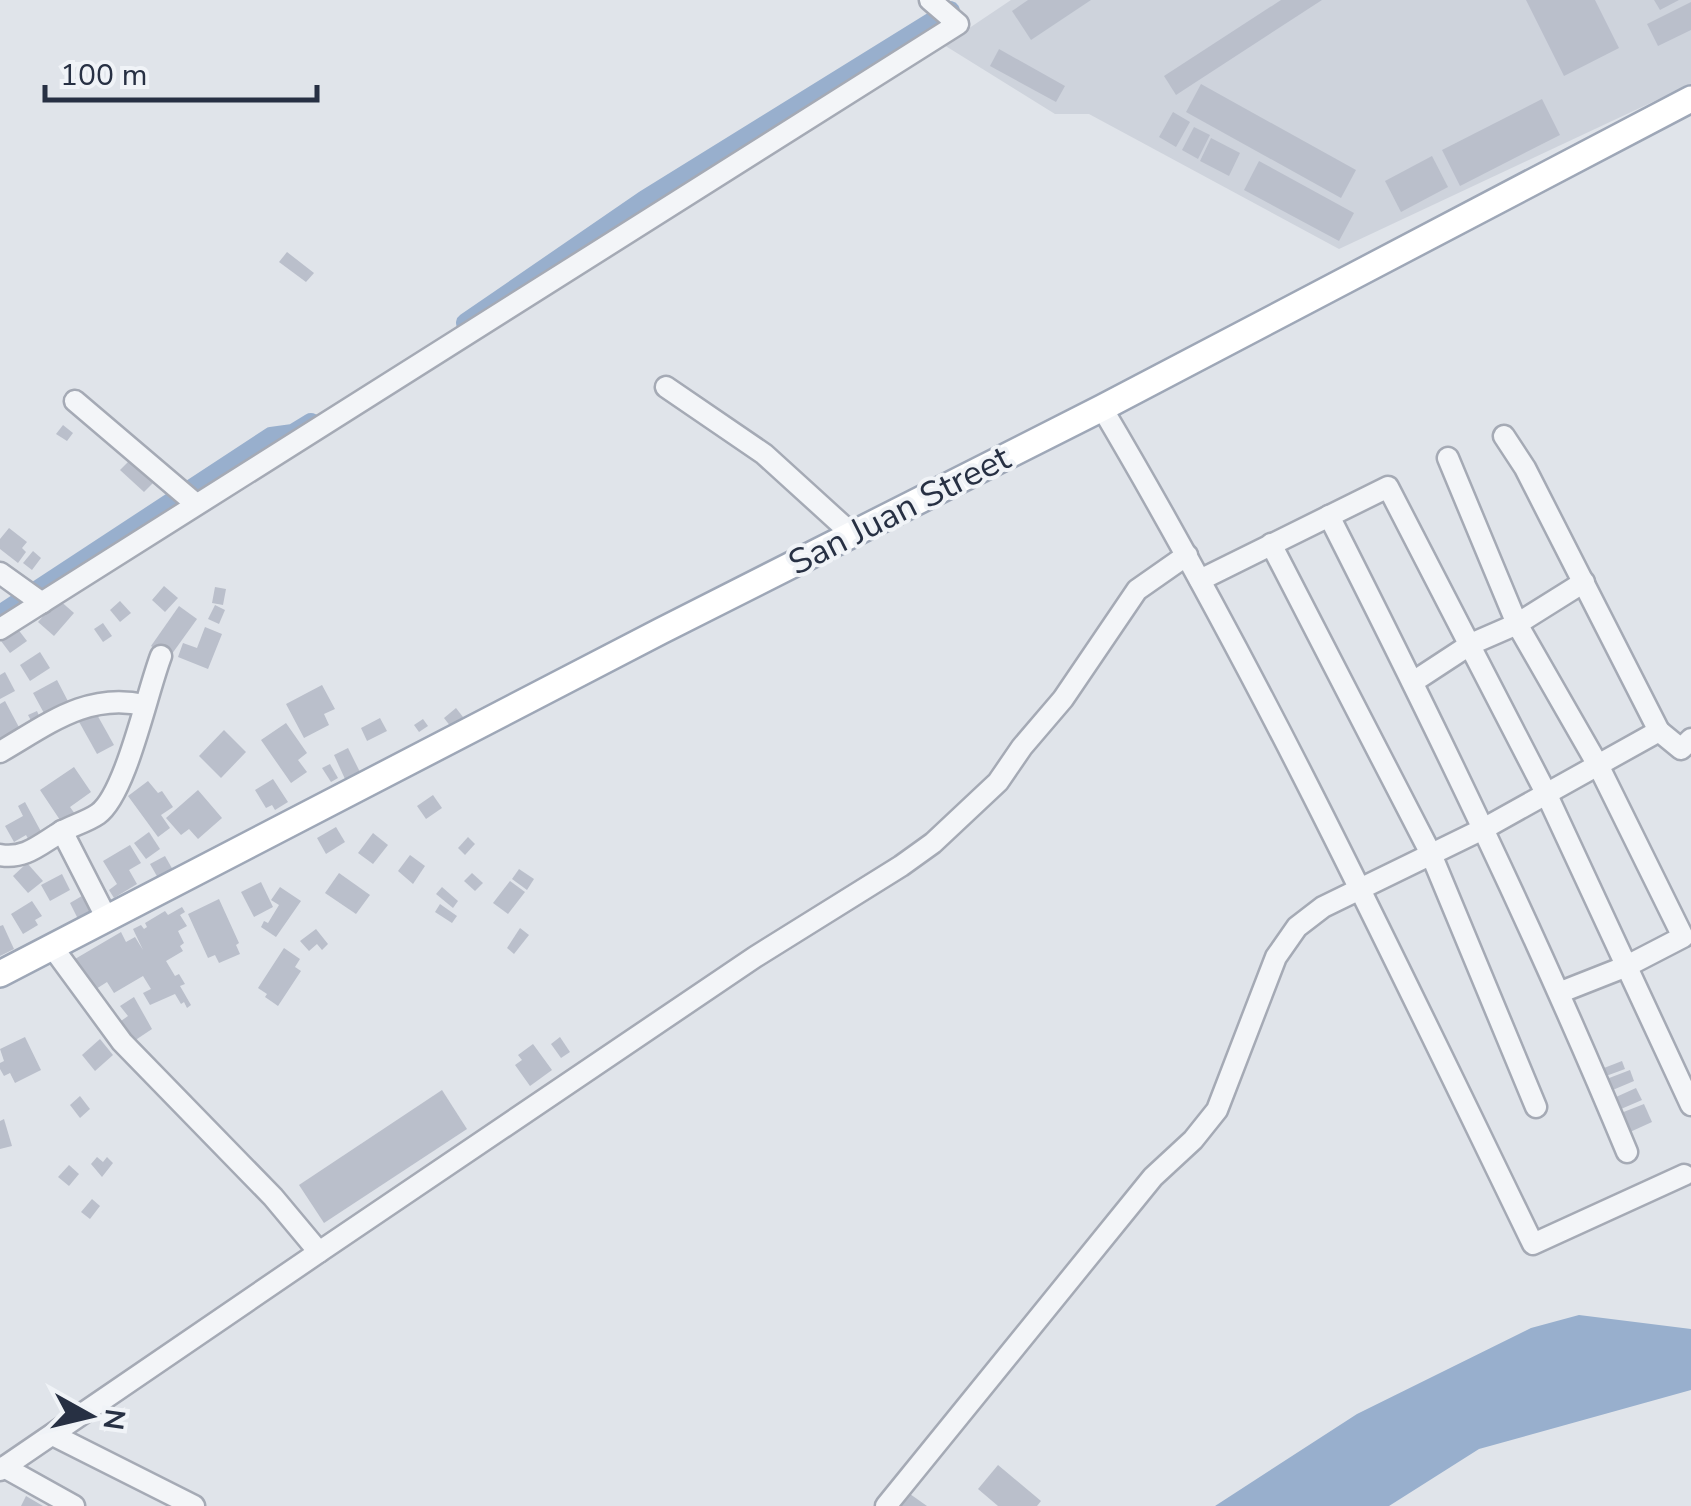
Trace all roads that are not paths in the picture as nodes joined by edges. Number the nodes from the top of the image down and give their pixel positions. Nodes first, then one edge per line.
1 (940, 8) edge
2 (1691, 99) edge
3 (666, 387) dead end
4 (75, 401) dead end
5 (1102, 408) junction
6 (1504, 436) dead end
7 (1448, 458) dead end
8 (192, 501) junction
9 (1329, 516) junction
10 (852, 534) junction
11 (1271, 544) junction
12 (1188, 555) junction
13 (0, 573) edge
14 (1200, 580) junction
15 (1584, 582) junction
16 (34, 598) junction
17 (1517, 624) junction
18 (0, 629) edge
19 (1471, 644) junction
20 (161, 656) dead end
21 (1413, 682) junction
22 (144, 705) junction
23 (1659, 731) junction
24 (1688, 751) edge
25 (0, 752) edge
26 (1600, 767) junction
27 (1546, 792) junction
28 (1485, 828) junction
29 (62, 831) junction
30 (1432, 854) junction
31 (0, 855) edge
32 (1361, 889) junction
33 (107, 919) junction
34 (54, 948) junction
35 (1628, 966) junction
36 (0, 974) edge
37 (1561, 992) junction
38 (1691, 1105) edge
39 (1536, 1107) dead end
40 (1628, 1152) dead end
41 (1684, 1175) dead end
42 (319, 1252) junction
43 (53, 1435) junction
44 (2, 1469) edge
45 (74, 1506) edge
46 (194, 1506) edge
47 (886, 1506) edge

1 - 8 street
2 - 5 main road, San Juan Street
3 - 10 street
4 - 8 street
5 - 10 main road, San Juan Street
5 - 12 street
6 - 15 street
7 - 17 street
8 - 16 street
9 - 11 street
9 - 19 street
9 - 21 street
10 - 33 main road, San Juan Street
11 - 14 street
11 - 30 street
12 - 14 street
12 - 42 street
13 - 16 street
14 - 32 street
15 - 17 street
15 - 23 street
16 - 18 street
17 - 19 street
17 - 26 street
19 - 21 street
19 - 27 street
20 - 22 street
21 - 28 street
22 - 25 street
22 - 29 street
23 - 24 street
23 - 26 street
26 - 27 street
26 - 35 street
27 - 28 street
27 - 35 street
28 - 30 street
28 - 37 street
29 - 31 street
29 - 33 street
30 - 32 street
30 - 39 street
32 - 41 street
32 - 47 street
33 - 34 main road, San Juan Street
34 - 36 main road, San Juan Street
34 - 42 street
35 - 37 street
35 - 38 street
37 - 40 street
42 - 43 street
43 - 44 street
43 - 46 street
44 - 45 street

